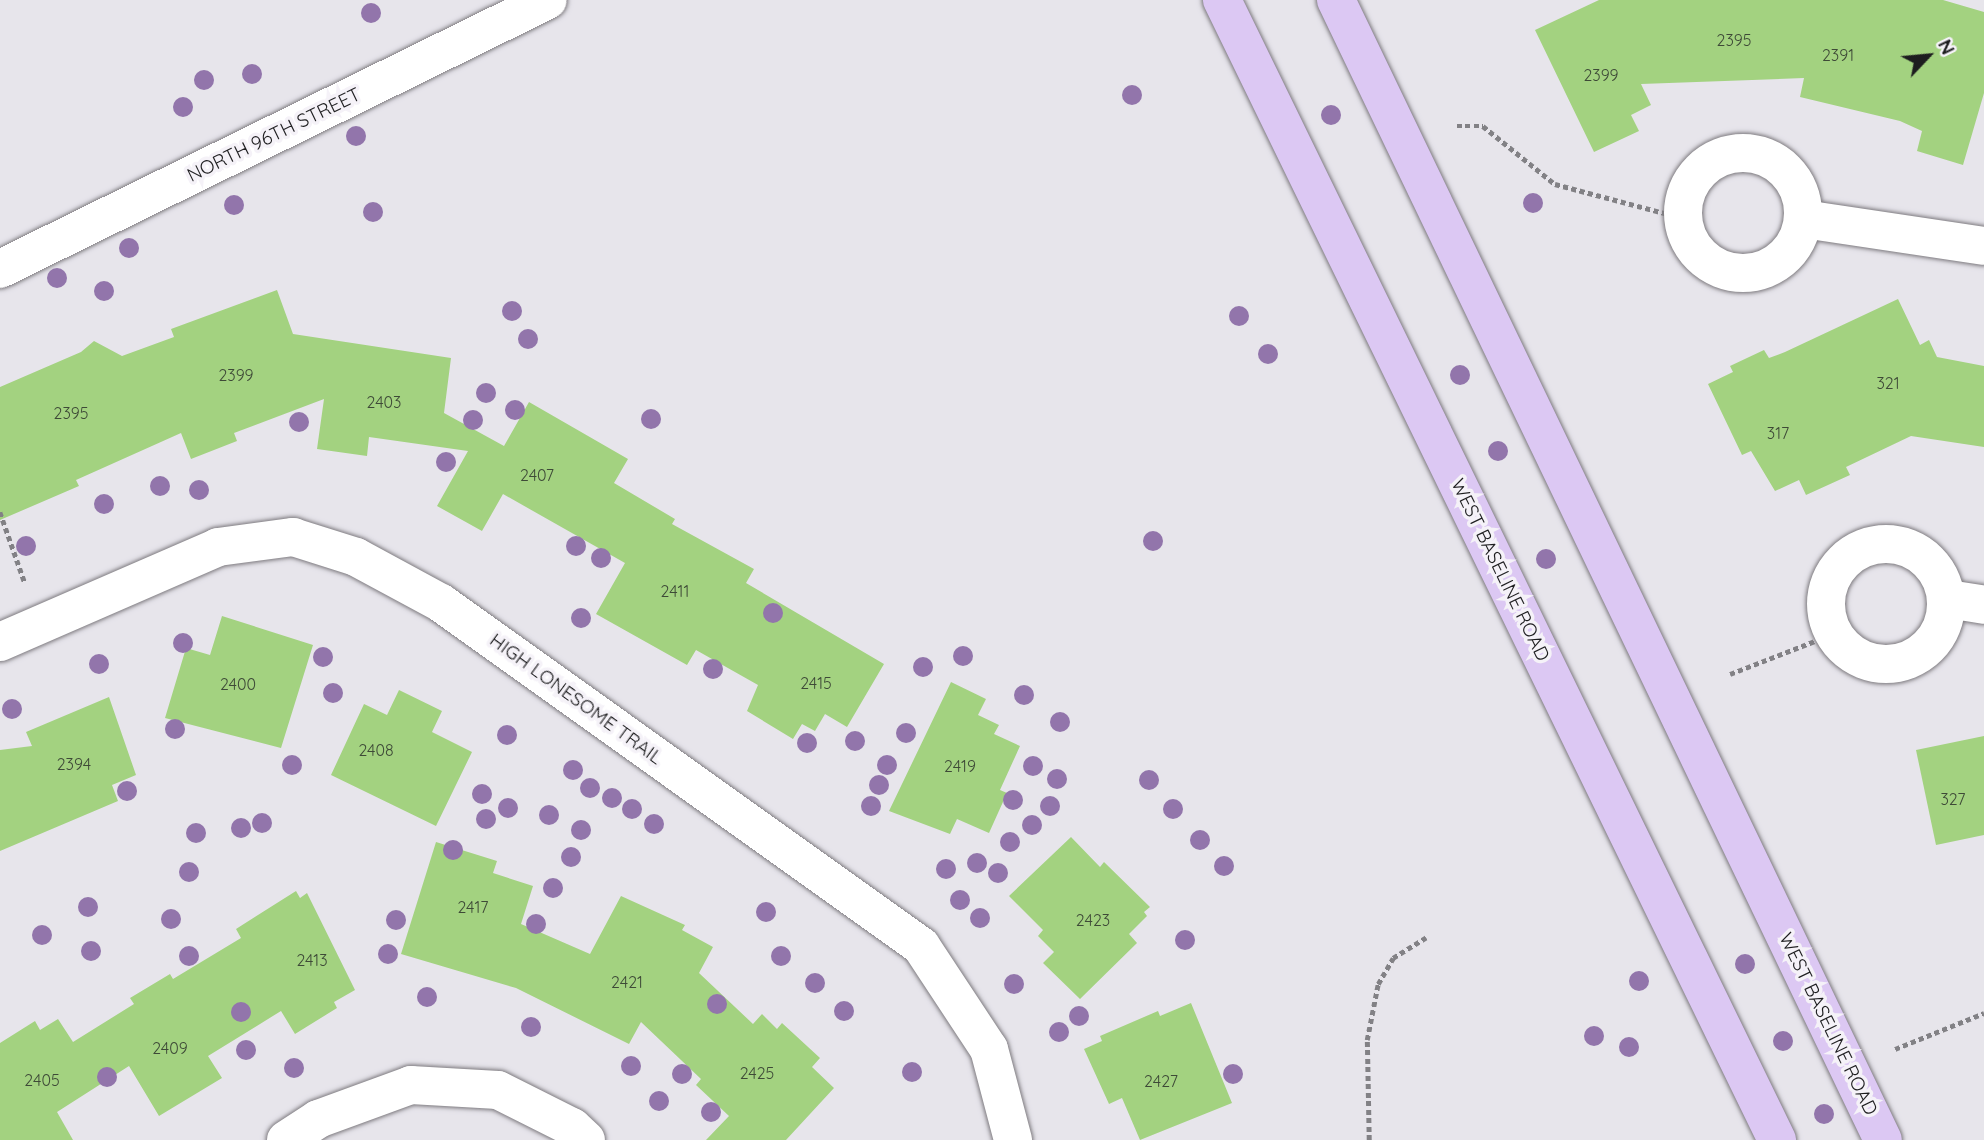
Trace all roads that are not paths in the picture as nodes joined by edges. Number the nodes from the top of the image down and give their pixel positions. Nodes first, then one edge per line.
1 (548, 0) edge
2 (1222, 0) edge
3 (1336, 0) edge
4 (1804, 219) junction
5 (1984, 246) edge
6 (0, 269) edge
7 (1966, 602) edge
8 (0, 642) edge
9 (286, 1140) edge
10 (586, 1140) edge
11 (1013, 1140) edge
12 (1777, 1140) edge
13 (1883, 1140) edge

1 - 6 street, NORTH 96TH STREET
2 - 12 main road, WEST BASELINE ROAD
3 - 13 main road, WEST BASELINE ROAD
4 - 4 street
4 - 5 street
7 - 7 street
8 - 11 street, HIGH LONESOME TRAIL
9 - 10 street

